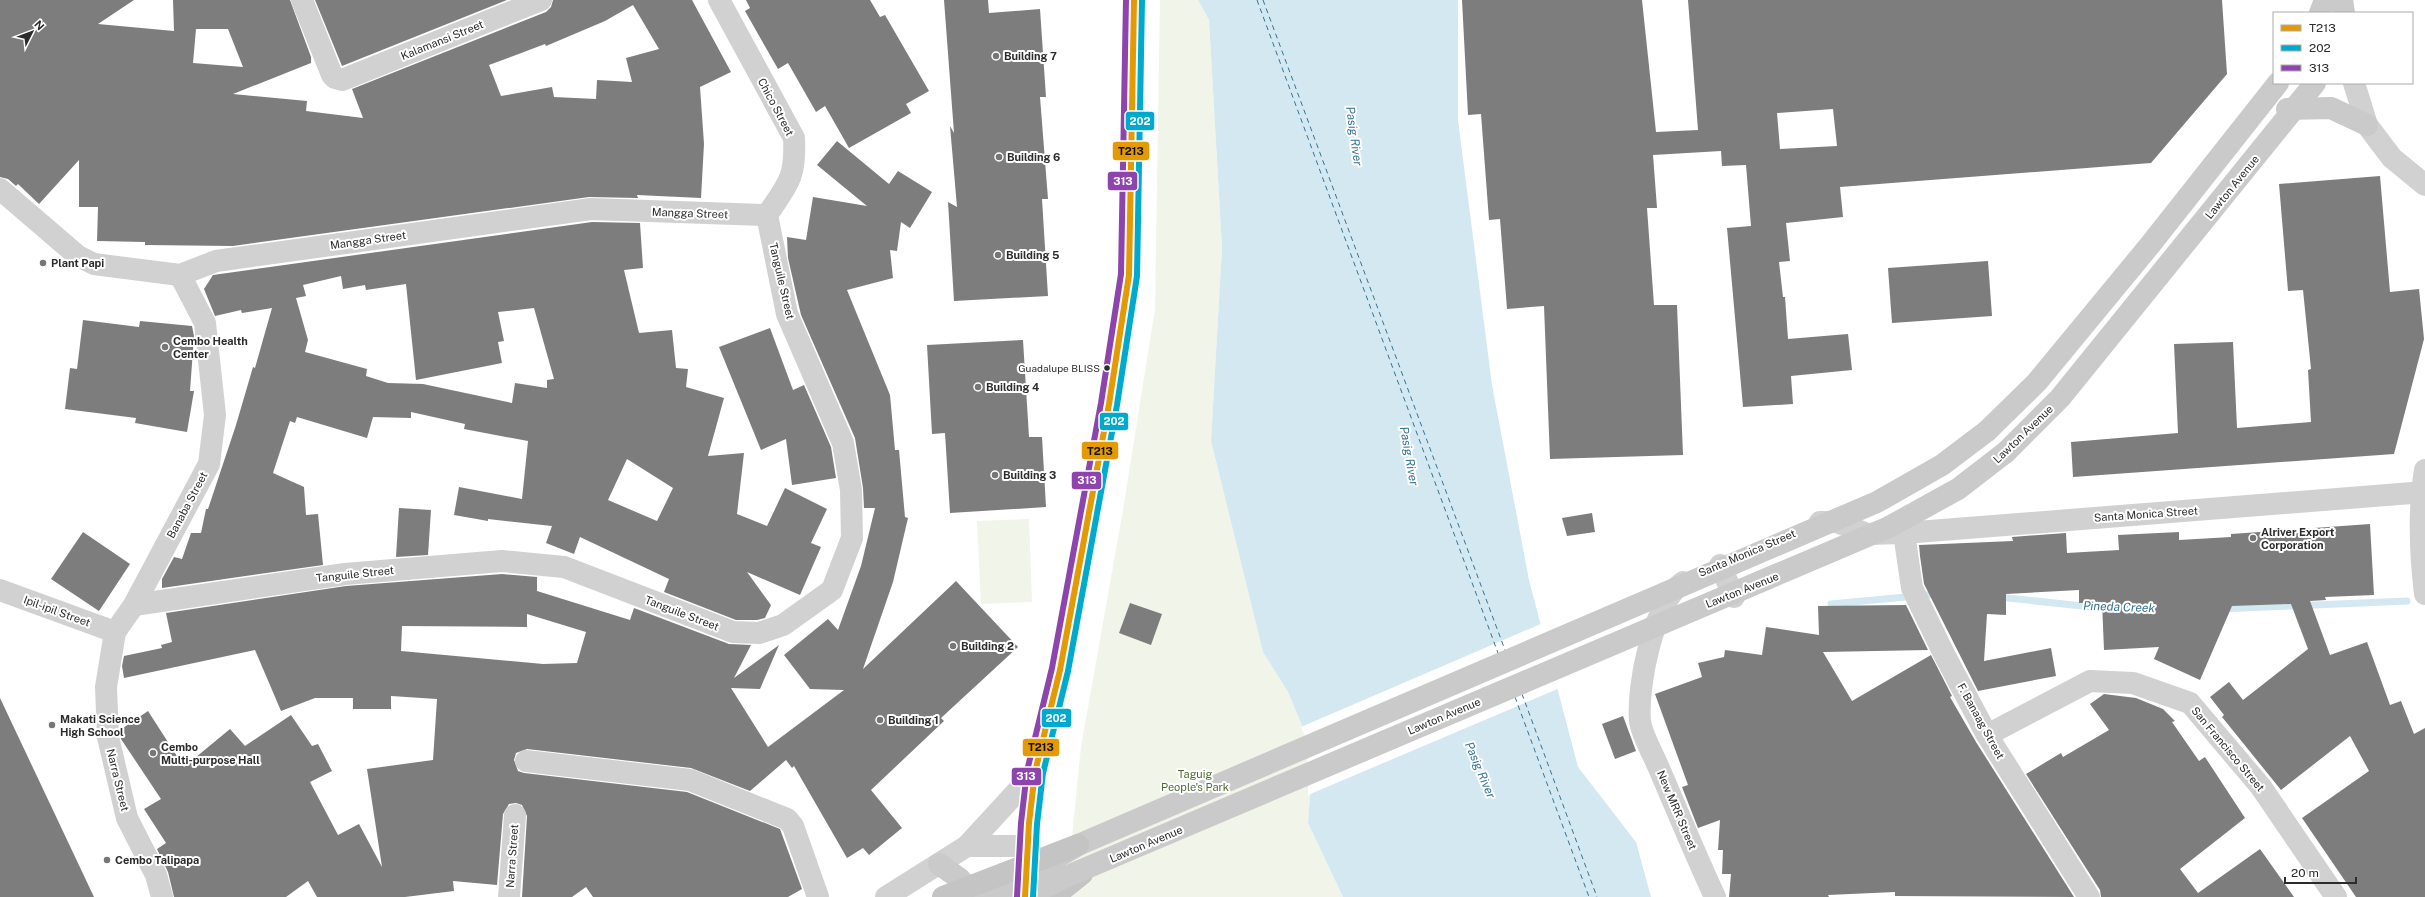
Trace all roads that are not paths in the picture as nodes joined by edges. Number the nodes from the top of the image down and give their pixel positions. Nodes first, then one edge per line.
1 (302, 0) edge
2 (541, 0) edge
3 (719, 0) edge
4 (1134, 0) edge
5 (2325, 0) edge
6 (2342, 0) edge
7 (2320, 12) edge
8 (2344, 12) edge
9 (2277, 84) edge
10 (2314, 84) edge
11 (2354, 84) edge
12 (2296, 108) junction
13 (2254, 114) junction
14 (2367, 125) junction
15 (2425, 185) edge
16 (0, 189) edge
17 (767, 215) junction
18 (180, 275) junction
19 (2425, 470) edge
20 (2423, 493) edge
21 (1904, 533) junction
22 (1868, 534) junction
23 (1720, 565) junction
24 (0, 590) edge
25 (2425, 594) edge
26 (1734, 597) junction
27 (134, 605) junction
28 (1654, 631) junction
29 (115, 632) junction
30 (1640, 722) joint
31 (1987, 735) junction
32 (526, 761) dead end
33 (1035, 772) junction
34 (515, 815) dead end
35 (1078, 845) junction
36 (967, 846) junction
37 (1028, 846) junction
38 (939, 864) junction
39 (1088, 869) junction
40 (814, 895) edge
41 (1021, 895) edge
42 (162, 897) edge
43 (510, 897) edge
44 (886, 897) edge
45 (943, 897) edge
46 (972, 897) edge
47 (992, 897) edge
48 (1053, 897) edge
49 (1715, 897) edge
50 (2089, 897) edge
51 (2336, 897) edge

1 - 2 street, Kalamansi Street
3 - 17 street, Chico Street
4 - 33 main road
5 - 7 main road
6 - 8 main road
9 - 13 main road
10 - 12 main road, Lawton Avenue
11 - 14 street
12 - 13 main road
12 - 14 main road
12 - 39 main road, Lawton Avenue, bridge
13 - 35 main road, bridge
14 - 15 street
16 - 18 street, Mangga Street
17 - 18 street, Mangga Street
17 - 27 street, Tanguile Street
18 - 27 street, Banaba Street
19 - 20 street
20 - 21 street, Santa Monica Street
20 - 25 street
21 - 22 street, Santa Monica Street
21 - 31 street, F. Banaag Street
22 - 23 street, Santa Monica Street
22 - 26 street, Santa Monica Street
23 - 26 street
23 - 28 street, Santa Monica Street
24 - 29 street, Ipil-ipil Street
26 - 28 street, Santa Monica Street
27 - 29 street, Banaba Street
28 - 30 street, Santa Monica Street
29 - 42 street, Narra Street
30 - 49 street, New MRR Street
31 - 50 street, F. Banaag Street
31 - 51 street, San Francisco Street
32 - 40 street
33 - 36 street
33 - 37 main road
34 - 43 street, Narra Street
35 - 45 main road, bridge
35 - 47 main road, bridge
36 - 37 street
36 - 38 street
37 - 41 main road
38 - 44 street
38 - 46 main road
39 - 41 main road, Lawton Avenue, bridge
39 - 48 main road

